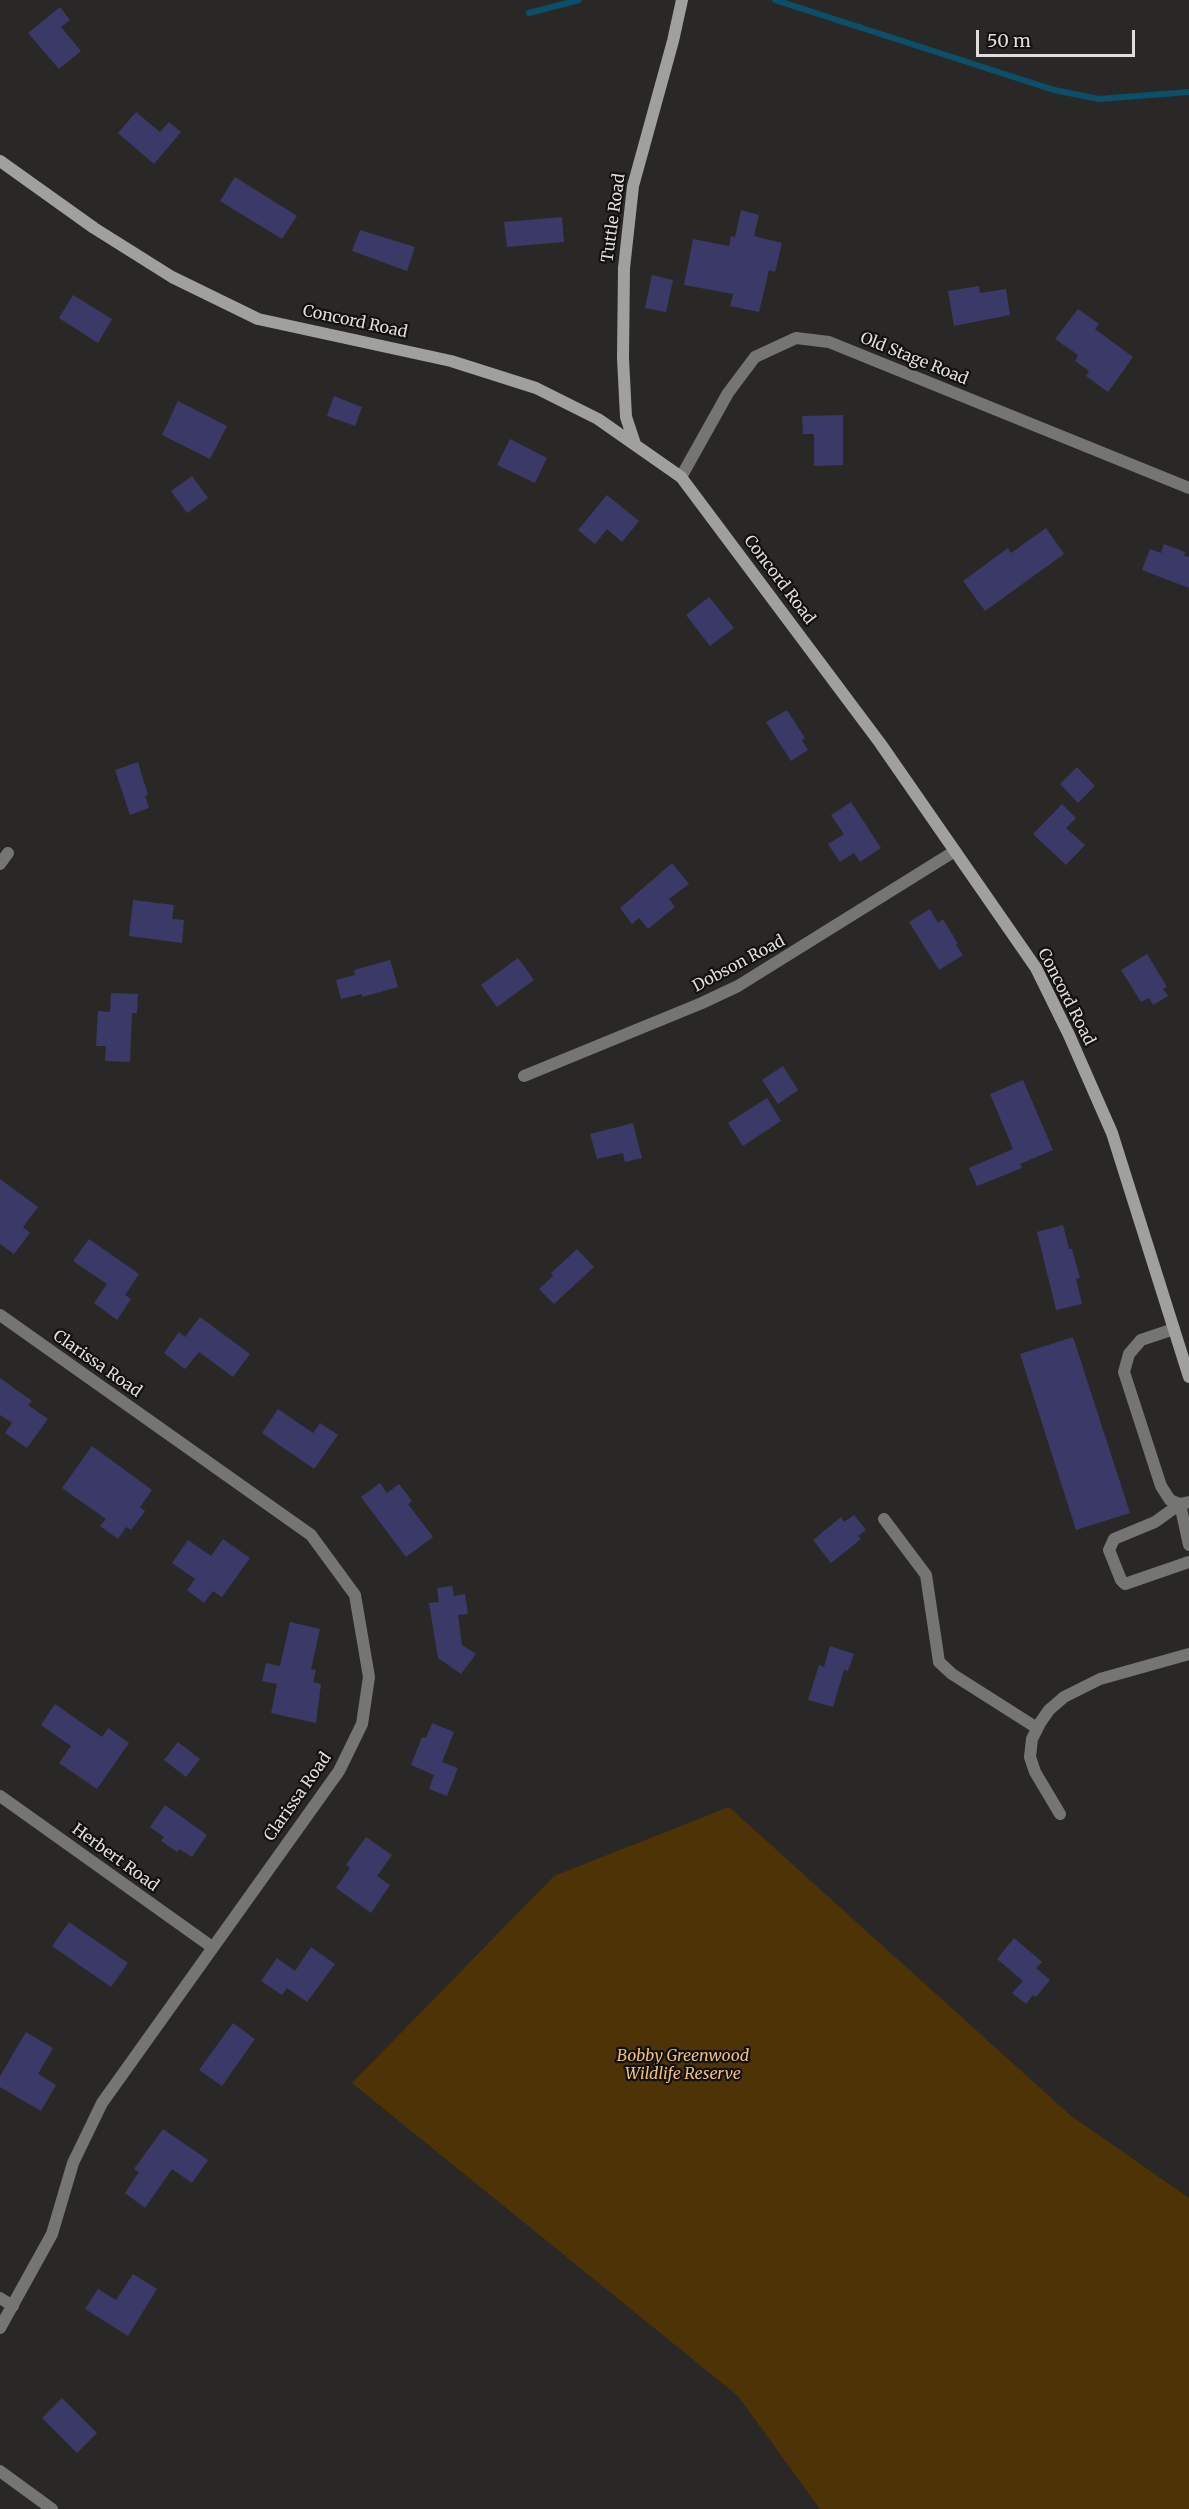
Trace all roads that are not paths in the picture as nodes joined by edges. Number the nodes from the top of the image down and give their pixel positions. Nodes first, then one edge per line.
1 (682, 0) edge
2 (0, 161) edge
3 (635, 444) junction
4 (681, 477) junction
5 (1189, 488) edge
6 (955, 851) junction
7 (8, 853) dead end
8 (0, 864) edge
9 (524, 1076) dead end
10 (0, 1315) edge
11 (1174, 1329) junction
12 (1189, 1377) edge
13 (1184, 1503) edge
14 (884, 1519) dead end
15 (1189, 1545) edge
16 (1189, 1562) edge
17 (1189, 1654) edge
18 (1037, 1728) junction
19 (0, 1796) edge
20 (1060, 1814) dead end
21 (212, 1947) junction
22 (0, 2298) edge
23 (13, 2306) junction
24 (0, 2328) edge
25 (0, 2471) edge
26 (52, 2509) edge

1 - 3 main road, Tuttle Road
2 - 3 main road, Concord Road
3 - 4 main road, Concord Road
4 - 5 street, Old Stage Road
4 - 6 main road, Concord Road
6 - 9 street, Dobson Road
6 - 11 main road, Concord Road
7 - 8 street
10 - 21 street, Clarissa Road
11 - 12 main road, Concord Road
11 - 13 street
13 - 15 street
13 - 16 street
14 - 18 street
17 - 18 street
18 - 20 street
19 - 21 street, Herbert Road
21 - 23 street, Clarissa Road
22 - 23 street
23 - 24 street, Clarissa Road
25 - 26 street

